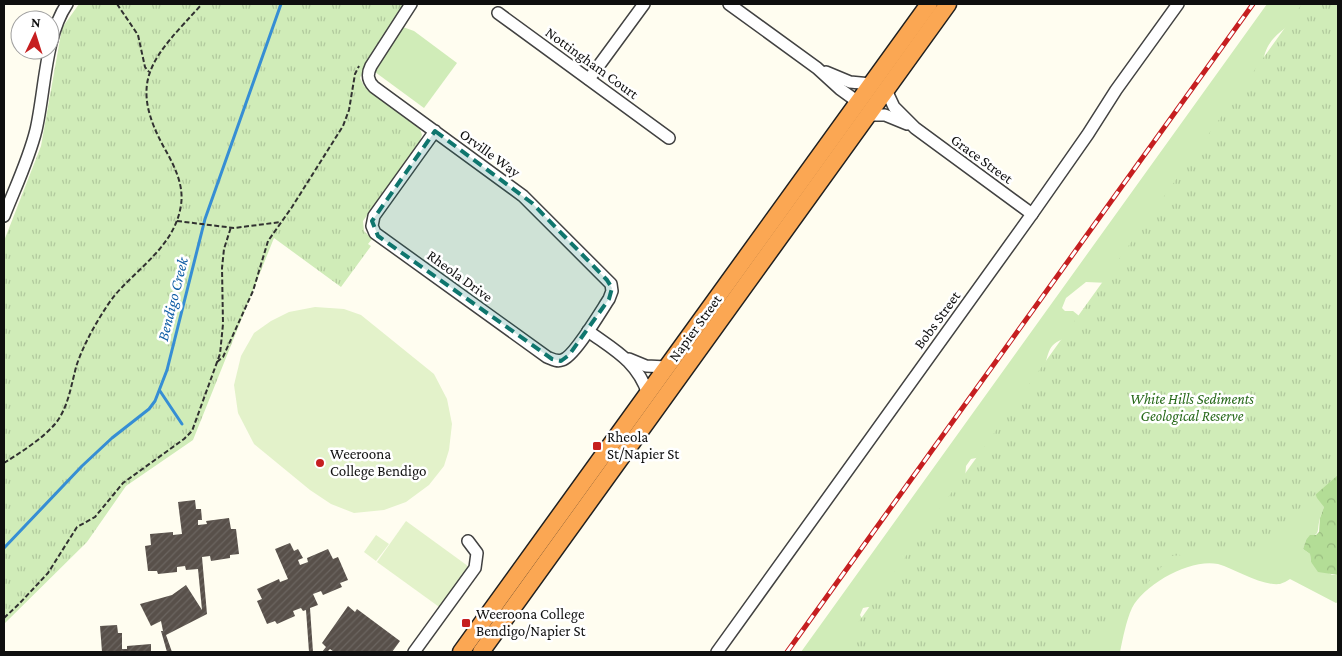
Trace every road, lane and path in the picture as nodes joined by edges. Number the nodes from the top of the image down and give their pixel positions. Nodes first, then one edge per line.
1 (67, 4) edge
2 (118, 4) edge
3 (202, 4) edge
4 (411, 4) edge
5 (644, 4) edge
6 (728, 4) edge
7 (929, 4) edge
8 (938, 4) edge
9 (948, 4) edge
10 (1178, 4) edge
11 (498, 13) dead end
12 (931, 28) junction
13 (897, 47) junction
14 (360, 64) dead end
15 (818, 68) junction
16 (149, 72) junction
17 (589, 80) junction
18 (871, 84) junction
19 (886, 90) junction
20 (863, 109) junction
21 (915, 128) junction
22 (435, 131) junction
23 (669, 138) dead end
24 (1032, 214) junction
25 (4, 216) edge
26 (179, 221) junction
27 (281, 222) junction
28 (229, 227) junction
29 (588, 331) junction
30 (623, 356) junction
31 (217, 362) junction
32 (666, 368) junction
33 (668, 393) junction
34 (648, 394) junction
35 (608, 448) junction
36 (4, 463) edge
37 (468, 541) dead end
38 (4, 618) edge
39 (485, 646) edge
40 (414, 652) edge
41 (461, 652) edge
42 (474, 652) edge
43 (717, 652) edge

1 - 25 street
2 - 16 path
3 - 16 path
4 - 22 street, Orville Way
5 - 17 street
6 - 15 street, Grace Street
7 - 13 highway, Napier Street
8 - 13 highway
9 - 12 highway, Napier Street
10 - 24 street, Bobs Street
11 - 17 street, Nottingham Court
12 - 19 highway, Napier Street
12 - 20 highway
13 - 18 highway, Napier Street
14 - 27 path
15 - 18 street, Grace Street
15 - 20 street, Grace Street
16 - 26 path
17 - 23 street, Nottingham Court
18 - 20 highway, Napier Street
19 - 20 highway, Napier Street
19 - 21 street, Grace Street
20 - 21 street, Grace Street
20 - 32 highway, Napier Street
20 - 33 highway, Napier Street
21 - 24 street, Grace Street
22 - 29 street, Orville Way
22 - 29 street, Rheola Drive
24 - 43 street, Bobs Street
26 - 28 path
26 - 36 path
27 - 28 path
27 - 31 path
28 - 31 path
29 - 30 street
30 - 32 street
30 - 34 street
31 - 38 path
32 - 34 highway, Napier Street
33 - 35 highway
33 - 39 highway, Napier Street
34 - 35 highway, Napier Street
35 - 41 highway, Napier Street
37 - 40 street
39 - 42 street

